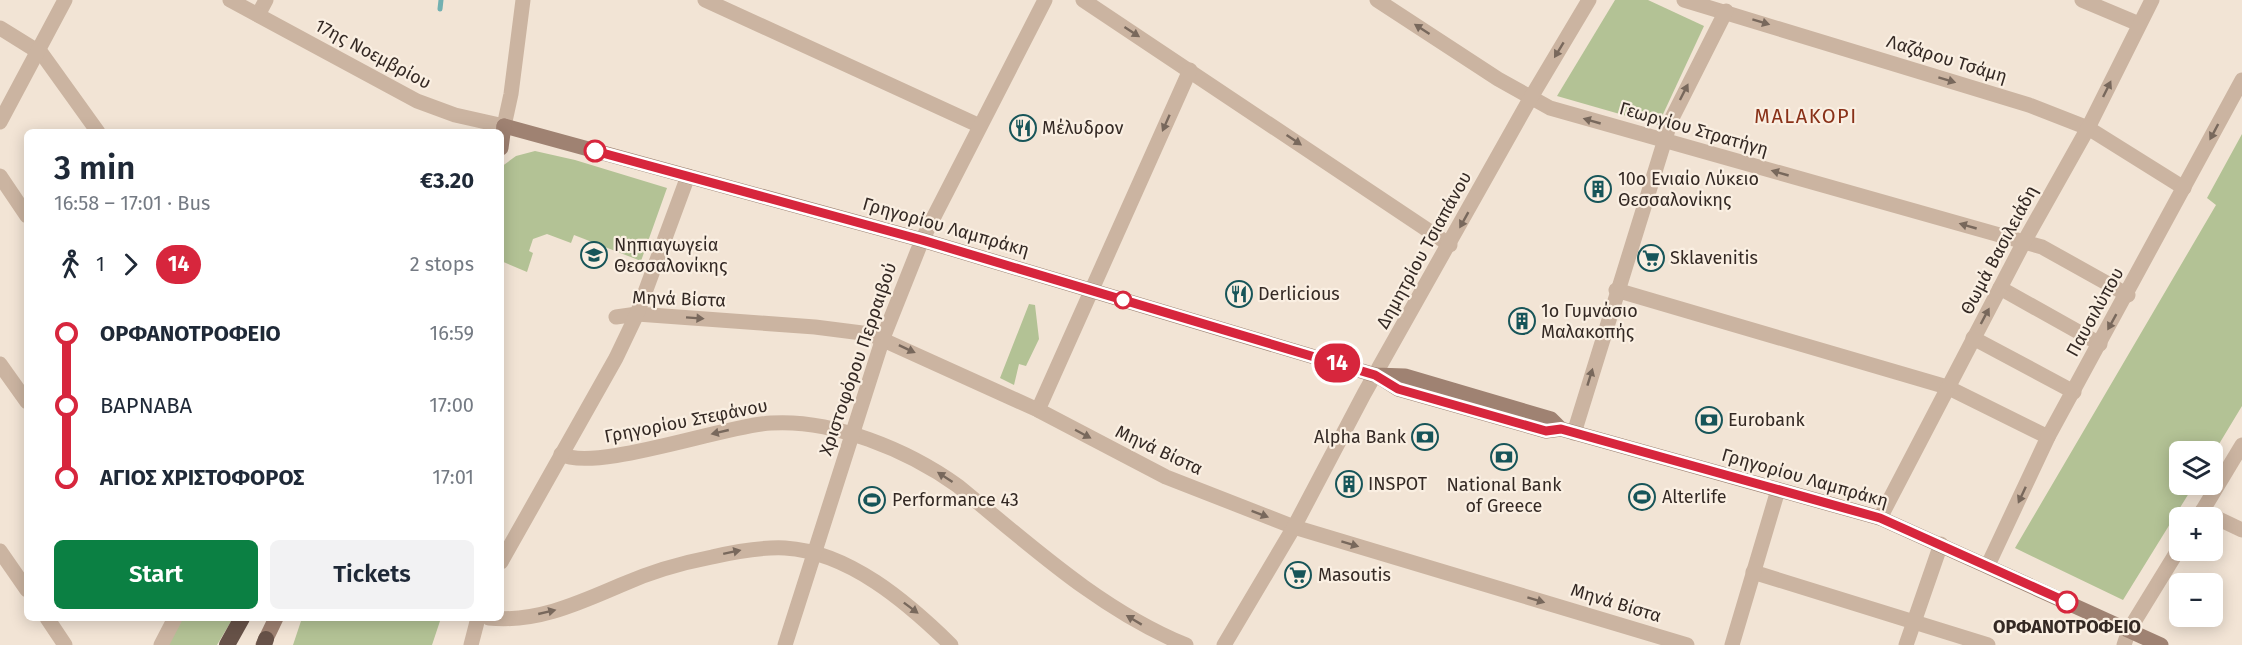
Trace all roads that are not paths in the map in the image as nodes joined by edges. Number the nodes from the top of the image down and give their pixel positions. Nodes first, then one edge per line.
1 (65, 0) edge
2 (230, 0) edge
3 (266, 0) edge
4 (523, 0) edge
5 (705, 0) edge
6 (1045, 0) edge
7 (1083, 0) edge
8 (1377, 0) edge
9 (1589, 0) edge
10 (1684, 0) edge
11 (2082, 0) edge
12 (2152, 0) edge
13 (1726, 11) junction
14 (258, 15) junction
15 (2139, 24) junction
16 (0, 28) edge
17 (38, 51) junction
18 (1190, 70) junction
19 (2242, 80) edge
20 (1530, 99) junction
21 (0, 122) edge
22 (980, 126) junction
23 (2088, 128) junction
24 (96, 129) edge
25 (499, 129) edge
26 (504, 130) edge
27 (1664, 141) junction
28 (0, 176) edge
29 (688, 176) junction
30 (2184, 188) junction
31 (24, 212) edge
32 (922, 240) junction
33 (2024, 242) junction
34 (1450, 245) junction
35 (2000, 288) junction
36 (1091, 290) junction
37 (1616, 290) junction
38 (2128, 295) junction
39 (637, 314) junction
40 (616, 317) dead end
41 (883, 338) junction
42 (1973, 338) junction
43 (2100, 344) junction
44 (0, 364) edge
45 (1375, 375) junction
46 (1947, 387) junction
47 (2074, 392) junction
48 (24, 398) edge
49 (1038, 410) junction
50 (1567, 431) junction
51 (851, 435) junction
52 (2048, 437) junction
53 (2242, 445) edge
54 (561, 454) junction
55 (1778, 490) junction
56 (2204, 507) edge
57 (1880, 518) junction
58 (2223, 523) edge
59 (1294, 527) junction
60 (2242, 530) edge
61 (1941, 544) junction
62 (0, 550) edge
63 (813, 552) junction
64 (504, 557) edge
65 (2172, 561) edge
66 (1988, 565) junction
67 (1753, 572) junction
68 (24, 586) edge
69 (504, 618) edge
70 (49, 621) edge
71 (173, 621) edge
72 (240, 621) edge
73 (248, 621) edge
74 (275, 621) edge
75 (477, 621) edge
76 (1914, 622) junction
77 (2126, 638) edge
78 (265, 643) edge
79 (65, 645) edge
80 (161, 645) edge
81 (226, 645) edge
82 (236, 645) edge
83 (471, 645) edge
84 (785, 645) edge
85 (951, 645) edge
86 (1186, 645) edge
87 (1224, 645) edge
88 (1688, 645) edge
89 (1732, 645) edge
90 (1906, 645) edge
91 (1988, 645) edge
92 (2161, 645) edge

1 - 17 street
2 - 14 street, 17ης Νοεμβρίου
3 - 14 street
4 - 25 street
5 - 22 street
6 - 22 street, Χριστοφόρου Περραιβού
7 -> 18 street
20 -> 8 street, Γεωργίου Στρατήγη
9 -> 20 street, Δημητρίου Τσιαπάνου
10 - 13 street, Λαζάρου Τσάμη
11 - 15 street
12 - 15 street, Θωμά Βασιλειάδη
13 -> 23 street, Λαζάρου Τσάμη
27 -> 13 street
14 - 25 street, 17ης Νοεμβρίου
23 -> 15 street, Θωμά Βασιλειάδη
16 - 17 street
17 - 21 street
17 - 24 street
18 -> 34 street
18 -> 36 street
19 -> 30 street, Παυσιλύπου
27 -> 20 street, Γεωργίου Στρατήγη
20 -> 34 street, Δημητρίου Τσιαπάνου
22 - 32 street, Χριστοφόρου Περραιβού
23 - 30 street, Λαζάρου Τσάμη
23 - 33 street, Θωμά Βασιλειάδη
26 - 29 main road, Γρηγορίου Λαμπράκη
33 -> 27 street, Γεωργίου Στρατήγη
27 - 37 street
28 - 31 street
29 - 32 main road, Γρηγορίου Λαμπράκη
29 - 39 street
30 - 38 street, Παυσιλύπου
32 - 36 main road, Γρηγορίου Λαμπράκη
32 - 41 street, Χριστοφόρου Περραιβού
33 - 35 street, Θωμά Βασιλειάδη
33 - 38 street, Γεωργίου Στρατήγη
34 - 45 street, Δημητρίου Τσιαπάνου
42 -> 35 street, Θωμά Βασιλειάδη
35 - 43 street
36 - 45 main road, Γρηγορίου Λαμπράκη
36 - 49 street
37 - 46 street
50 -> 37 street
38 -> 43 street, Παυσιλύπου
39 - 40 street, Μηνά Βίστα
39 -> 41 street, Μηνά Βίστα
39 - 54 street
41 -> 49 street, Μηνά Βίστα
41 - 51 street, Χριστοφόρου Περραιβού
42 - 46 street, Θωμά Βασιλειάδη
42 - 47 street
43 - 47 street, Παυσιλύπου
44 - 48 street
45 - 50 main road, Γρηγορίου Λαμπράκη
45 - 59 street, Δημητρίου Τσιαπάνου
46 - 52 street
46 - 57 street, Θωμά Βασιλειάδη
47 - 52 street, Παυσιλύπου
49 -> 59 street, Μηνά Βίστα
50 - 55 main road, Γρηγορίου Λαμπράκη
51 -> 54 street, Γρηγορίου Στεφάνου
51 - 63 street, Χριστοφόρου Περραιβού
86 -> 51 street, Γρηγορίου Στεφάνου
52 -> 66 street, Παυσιλύπου
53 - 56 street
54 - 64 street
55 - 57 main road, Γρηγορίου Λαμπράκη
55 - 67 street
57 - 61 main road, Γρηγορίου Λαμπράκη
58 - 60 street
59 - 87 street, Δημητρίου Τσιαπάνου
59 -> 88 street, Μηνά Βίστα
61 - 66 main road, Γρηγορίου Λαμπράκη
61 - 76 street
62 - 68 street
69 -> 63 street
63 - 84 street, Χριστοφόρου Περραιβού
63 -> 85 street
65 - 77 street
66 - 77 main road, Γρηγορίου Λαμπράκη
67 - 76 street
67 - 89 street
70 - 79 street
71 - 80 street
72 - 81 highway
73 - 82 main road
74 - 78 main road
75 - 83 street
76 - 90 street
76 - 91 street
77 - 92 main road, Γρηγορίου Λαμπράκη

